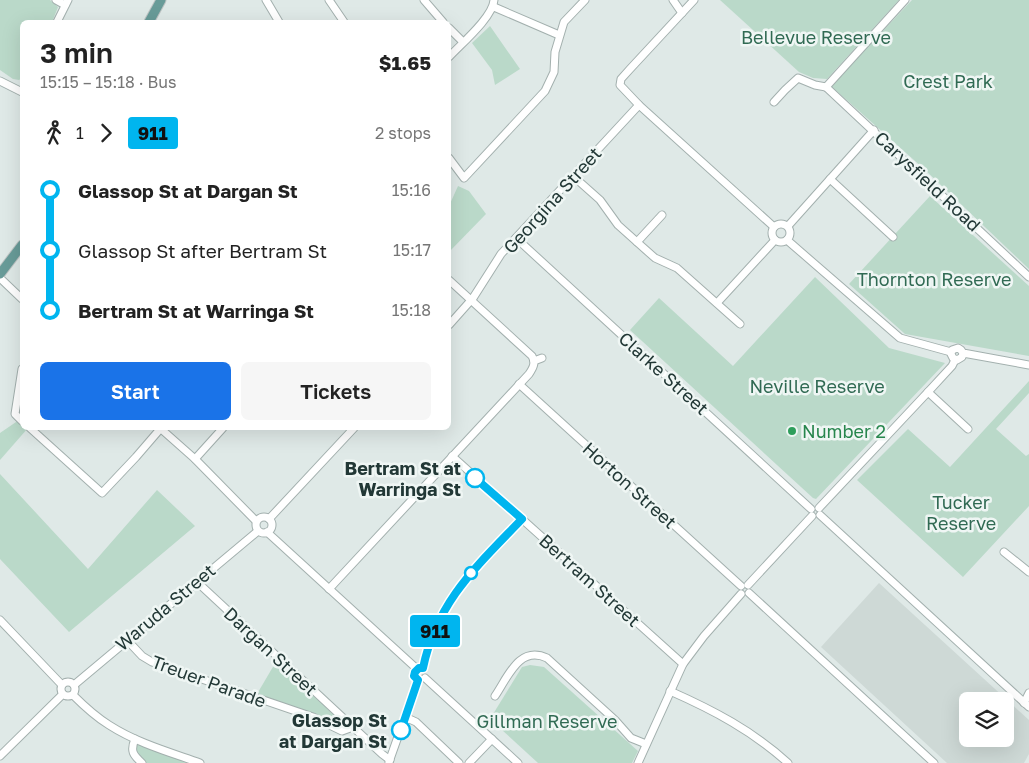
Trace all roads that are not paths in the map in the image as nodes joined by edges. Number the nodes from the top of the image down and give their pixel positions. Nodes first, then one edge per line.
1 (56, 0) edge
2 (161, 0) edge
3 (266, 0) edge
4 (329, 0) edge
5 (424, 0) edge
6 (585, 0) edge
7 (673, 0) edge
8 (694, 0) edge
9 (905, 0) edge
10 (67, 2) edge
11 (494, 4) edge
12 (682, 13) junction
13 (57, 20) edge
14 (150, 20) edge
15 (278, 20) edge
16 (343, 20) edge
17 (441, 20) edge
18 (451, 30) edge
19 (559, 36) junction
20 (463, 42) junction
21 (451, 55) edge
22 (0, 81) edge
23 (826, 87) junction
24 (20, 91) edge
25 (774, 102) dead end
26 (639, 104) junction
27 (874, 130) junction
28 (451, 161) edge
29 (573, 176) junction
30 (830, 179) junction
31 (662, 215) dead end
32 (788, 226) junction
33 (774, 227) junction
34 (893, 237) dead end
35 (516, 238) junction
36 (775, 240) junction
37 (788, 240) junction
38 (637, 242) junction
39 (20, 248) edge
40 (0, 274) edge
41 (1029, 277) edge
42 (0, 278) edge
43 (451, 282) edge
44 (20, 297) edge
45 (471, 300) junction
46 (717, 303) junction
47 (451, 323) edge
48 (740, 324) dead end
49 (951, 352) junction
50 (963, 353) junction
51 (542, 358) dead end
52 (534, 360) junction
53 (955, 360) junction
54 (1029, 366) edge
55 (20, 383) edge
56 (519, 384) junction
57 (928, 392) junction
58 (20, 419) edge
59 (968, 429) dead end
60 (32, 430) edge
61 (159, 430) edge
62 (163, 430) edge
63 (221, 430) edge
64 (352, 430) edge
65 (452, 456) junction
66 (195, 459) junction
67 (815, 512) junction
68 (270, 519) junction
69 (522, 519) junction
70 (256, 521) junction
71 (258, 531) junction
72 (267, 532) junction
73 (1004, 552) dead end
74 (1029, 572) edge
75 (196, 581) junction
76 (745, 586) junction
77 (329, 589) junction
78 (745, 594) junction
79 (0, 620) edge
80 (127, 640) junction
81 (683, 664) junction
82 (420, 668) junction
83 (422, 679) junction
84 (62, 685) junction
85 (74, 685) junction
86 (670, 691) junction
87 (1029, 693) edge
88 (63, 694) junction
89 (73, 695) junction
90 (495, 696) dead end
91 (1027, 705) edge
92 (405, 717) junction
93 (353, 727) junction
94 (135, 739) junction
95 (492, 739) junction
96 (646, 744) junction
97 (0, 756) edge
98 (389, 761) edge
99 (142, 763) edge
100 (200, 763) edge
101 (459, 763) edge
102 (469, 763) edge
103 (518, 763) edge
104 (638, 763) edge
105 (788, 763) edge
106 (934, 763) edge

1 - 10 street
2 - 14 main road
3 - 15 street
4 - 16 street
5 - 17 street
6 - 19 street
7 - 12 street
8 - 12 street
9 - 23 street
10 - 13 street
11 - 19 street
11 - 20 street
12 - 26 street
18 - 20 street
19 - 28 street
20 - 21 street
22 - 24 street
23 - 25 street
23 - 27 street, Carysfield Road
26 - 29 street, Georgina Street
26 - 33 street
27 - 30 street
27 - 41 street, Carysfield Road
29 - 35 street, Georgina Street
29 - 38 street
30 - 32 street
30 - 34 street
31 - 38 street
32 - 33 street
32 - 37 street
33 - 36 street
35 - 45 street, Georgina Street
35 - 67 street, Clarke Street
36 - 37 street
36 - 46 street
37 - 49 street
38 - 46 street
39 - 40 main road
42 - 44 street
43 - 45 street
45 - 47 street
45 - 52 street
46 - 48 street
49 - 50 street
49 - 53 street
50 - 53 street
50 - 54 street
51 - 52 street
52 - 56 street
53 - 57 street
55 - 58 street
56 - 65 street
56 - 76 street, Horton Street
57 - 59 street
57 - 67 street
60 - 61 street
62 - 66 street
63 - 66 street
64 - 68 street
65 - 69 street, Bertram Street
65 - 77 street
66 - 70 street
67 - 76 street
67 - 91 street, Clarke Street
68 - 70 street
68 - 72 street
69 - 81 street, Bertram Street
69 - 82 street
70 - 71 street
71 - 72 street
71 - 75 street, Waruda Street
72 - 77 street
73 - 74 street
75 - 80 street, Waruda Street
75 - 93 street, Dargan Street
76 - 78 street
77 - 82 street
78 - 81 street
78 - 106 street
79 - 84 street
80 - 85 street, Waruda Street
80 - 93 street, Treuer Parade
81 - 86 street
82 - 83 street
82 - 83 street
83 - 92 street
83 - 95 street
84 - 85 street
84 - 88 street
85 - 89 street
86 - 96 street
86 - 105 street
87 - 91 street
88 - 89 street
88 - 97 street
89 - 94 street
90 - 96 street
92 - 98 street
92 - 101 street
93 - 98 street, Dargan Street
94 - 99 street
94 - 100 street
95 - 102 street
95 - 103 street
96 - 104 street

